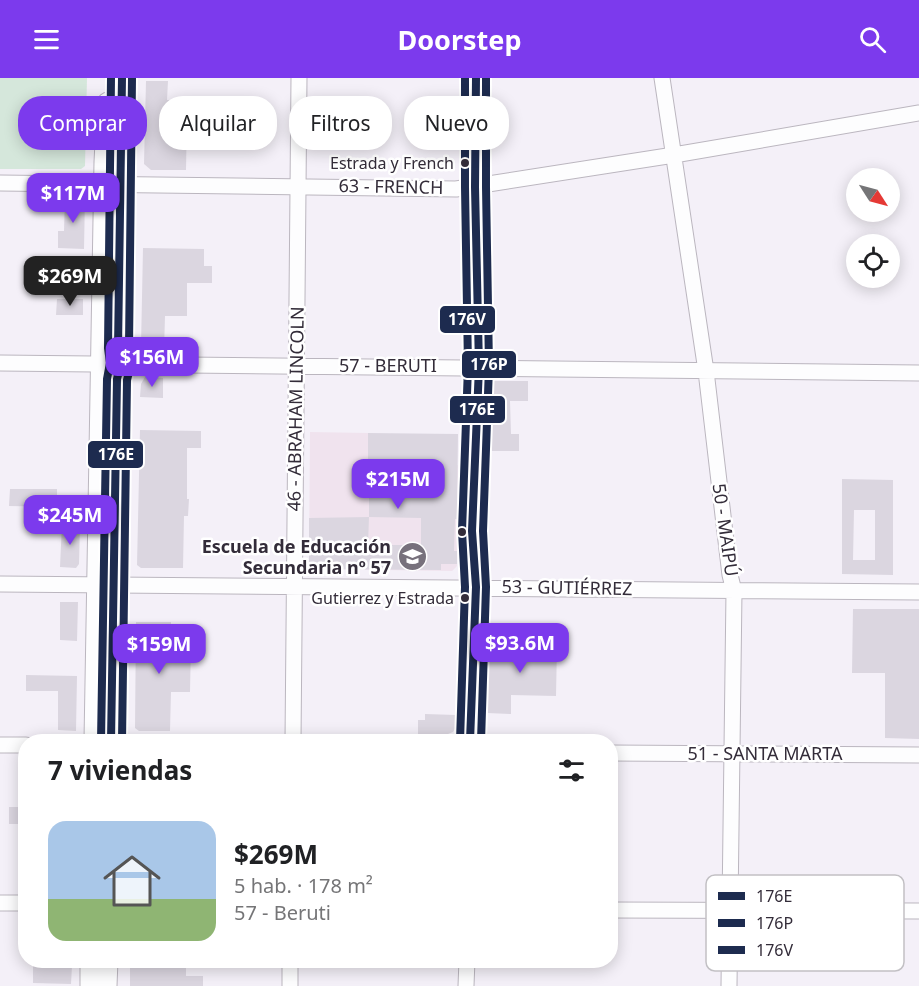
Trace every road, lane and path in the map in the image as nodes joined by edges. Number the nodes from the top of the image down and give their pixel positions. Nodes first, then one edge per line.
1 (109, 78) edge
2 (122, 78) edge
3 (299, 78) edge
4 (476, 78) edge
5 (662, 78) edge
6 (919, 113) edge
7 (674, 155) junction
8 (0, 183) edge
9 (113, 183) junction
10 (297, 185) junction
11 (475, 187) junction
12 (0, 363) edge
13 (111, 363) junction
14 (297, 366) junction
15 (479, 367) junction
16 (706, 371) junction
17 (919, 373) edge
18 (0, 584) edge
19 (105, 585) junction
20 (294, 587) junction
21 (476, 587) junction
22 (734, 591) junction
23 (919, 592) edge
24 (95, 734) edge
25 (111, 734) edge
26 (293, 734) edge
27 (470, 734) edge
28 (0, 745) edge
29 (18, 746) edge
30 (618, 753) edge
31 (730, 754) junction
32 (919, 754) edge
33 (730, 875) edge
34 (0, 903) edge
35 (18, 903) edge
36 (618, 910) edge
37 (706, 910) edge
38 (904, 911) edge
39 (919, 911) edge
40 (91, 968) edge
41 (107, 968) edge
42 (290, 968) edge
43 (467, 968) edge
44 (729, 971) edge
45 (91, 986) edge
46 (106, 986) edge
47 (290, 986) edge
48 (466, 986) edge
49 (729, 986) edge

1 - 9 main road
2 - 9 main road
3 - 10 street, 46 - ABRAHAM LINCOLN
4 - 11 street
5 - 7 street, 50 - MAIPÚ
6 - 7 street, 63 - FRENCH
7 - 11 street, 63 - FRENCH
7 - 16 street, 50 - MAIPÚ
8 - 9 street, 63 - FRENCH
9 - 10 street, 63 - FRENCH
9 - 13 main road
10 - 11 street, 63 - FRENCH
10 - 14 street, 46 - ABRAHAM LINCOLN
11 - 15 street
12 - 13 street, 57 - BERUTI
13 - 14 street, 57 - BERUTI
13 - 19 main road
14 - 15 street, 57 - BERUTI
14 - 20 street, 46 - ABRAHAM LINCOLN
15 - 16 street, 57 - BERUTI
15 - 21 street
16 - 17 street, 57 - BERUTI
16 - 22 street, 50 - MAIPÚ
18 - 19 street, 53 - GUTIÉRREZ
19 - 20 street, 53 - GUTIÉRREZ
19 - 24 main road
19 - 25 main road
20 - 21 street, 53 - GUTIÉRREZ
20 - 26 street, 46 - ABRAHAM LINCOLN
21 - 22 street, 53 - GUTIÉRREZ
21 - 27 street
22 - 23 street, 53 - GUTIÉRREZ
22 - 31 street, 50 - MAIPÚ
28 - 29 street
30 - 31 street, 51 - SANTA MARTA
31 - 32 street, 51 - SANTA MARTA
31 - 33 street, 50 - MAIPÚ
34 - 35 street
36 - 37 street
38 - 39 street
40 - 45 main road
41 - 46 main road
42 - 47 street
43 - 48 street
44 - 49 street, 50 - MAIPÚ

